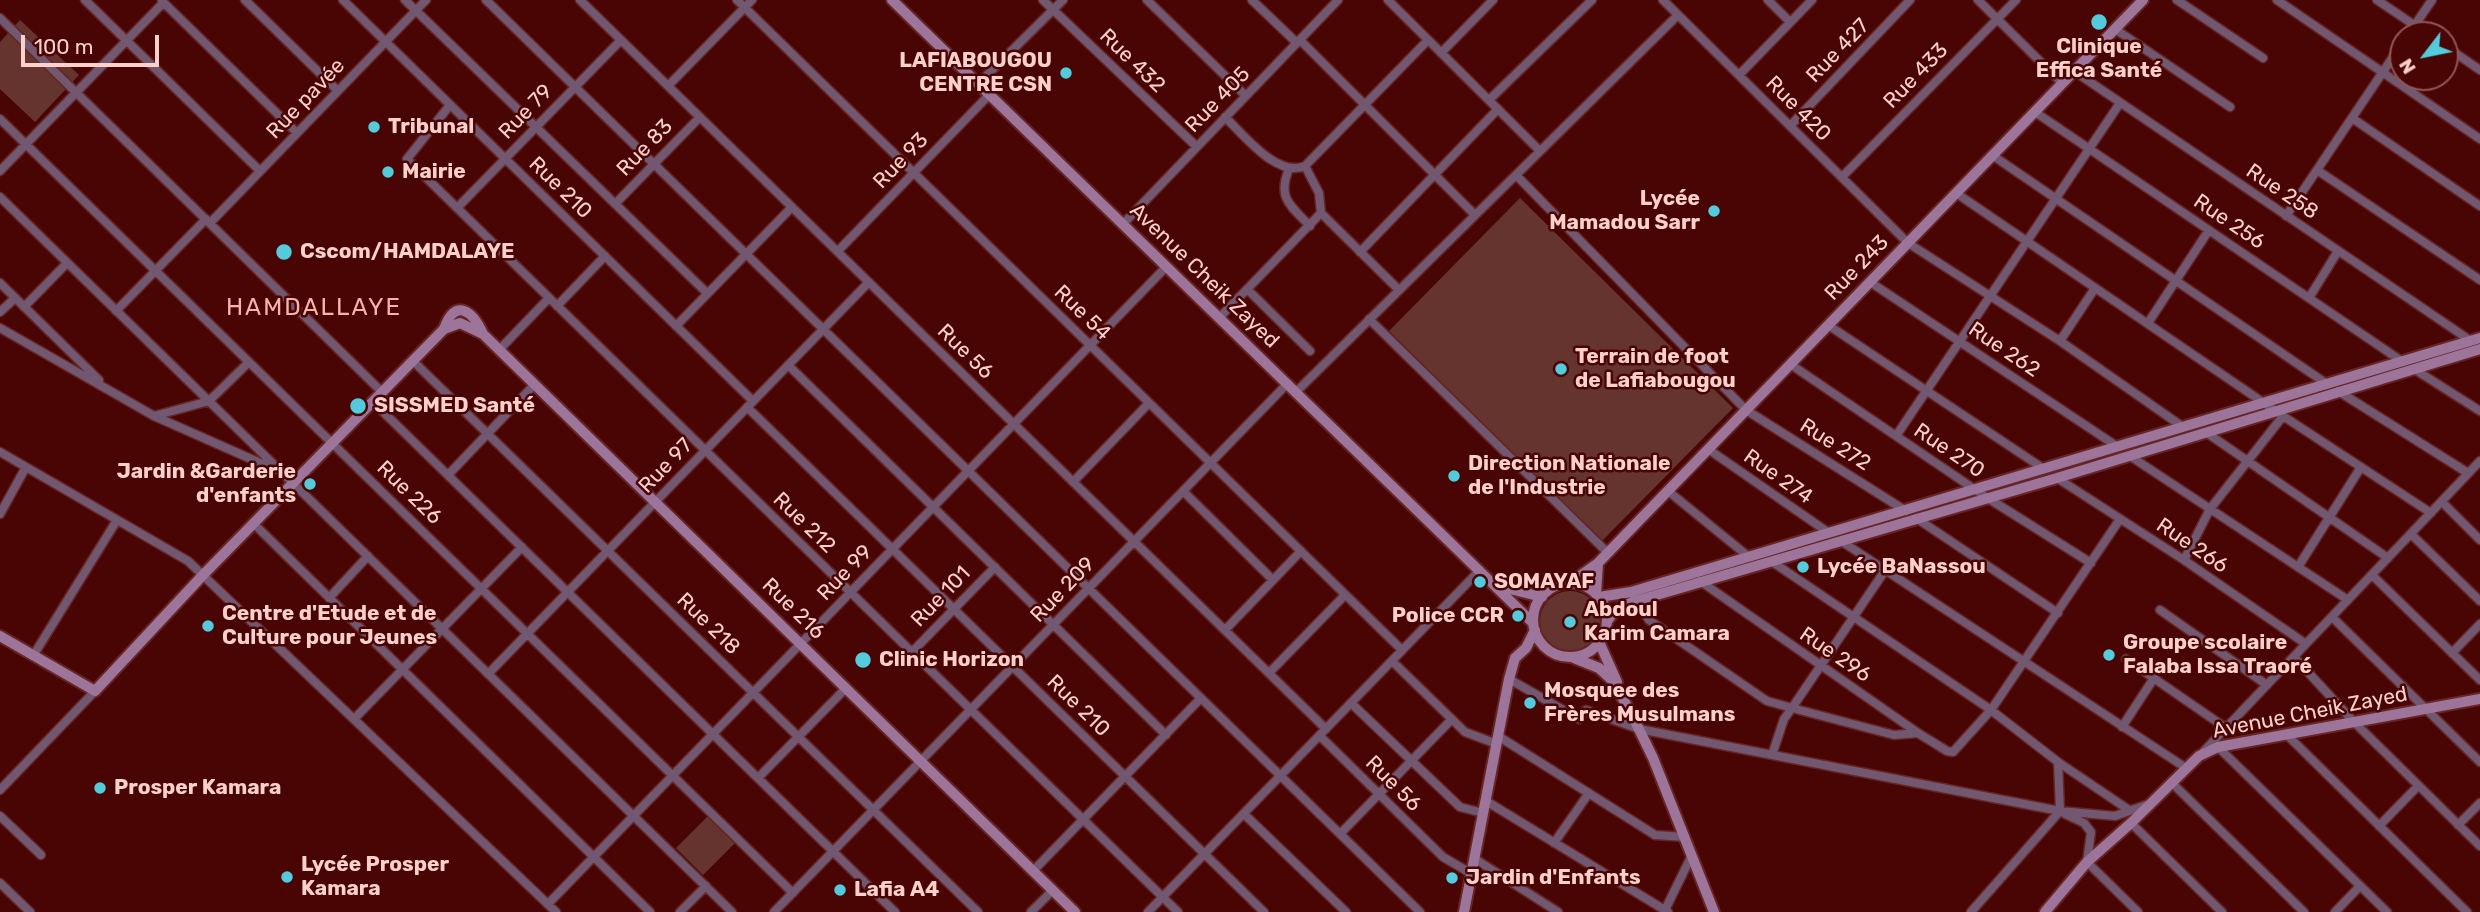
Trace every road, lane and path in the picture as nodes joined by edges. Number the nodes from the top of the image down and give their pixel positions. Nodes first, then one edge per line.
1 (85, 0) edge
2 (244, 0) edge
3 (343, 0) edge
4 (405, 0) edge
5 (426, 0) edge
6 (486, 0) edge
7 (580, 0) edge
8 (737, 0) edge
9 (752, 0) edge
10 (892, 0) edge
11 (1043, 0) edge
12 (1063, 0) edge
13 (1147, 0) edge
14 (1252, 0) edge
15 (1338, 0) edge
16 (1388, 0) edge
17 (1591, 0) edge
18 (1663, 0) edge
19 (1768, 0) edge
20 (1811, 0) edge
21 (1910, 0) edge
22 (1978, 0) edge
23 (2016, 0) edge
24 (2143, 0) edge
25 (2177, 0) edge
26 (2278, 0) edge
27 (2376, 0) edge
28 (2432, 0) edge
29 (162, 1) edge
30 (1492, 1) edge
31 (744, 8) junction
32 (1054, 10) junction
33 (416, 11) junction
34 (1678, 15) junction
35 (0, 19) edge
36 (1997, 19) junction
37 (2409, 21) edge
38 (2418, 21) edge
39 (1790, 22) junction
40 (2115, 29) junction
41 (621, 40) junction
42 (1428, 40) junction
43 (127, 41) junction
44 (386, 42) junction
45 (1298, 42) junction
46 (1441, 53) junction
47 (2459, 56) edge
48 (2263, 58) dead end
49 (2389, 64) edge
50 (2480, 70) edge
51 (2074, 71) junction
52 (2383, 73) junction
53 (1739, 75) junction
54 (2062, 83) junction
55 (978, 84) junction
56 (668, 86) junction
57 (575, 87) junction
58 (338, 91) junction
59 (76, 93) junction
60 (989, 95) junction
61 (1246, 96) junction
62 (1489, 100) junction
63 (2120, 103) junction
64 (450, 105) junction
65 (1365, 105) junction
66 (2230, 107) dead end
67 (1498, 109) junction
68 (2035, 112) junction
69 (700, 117) junction
70 (1226, 117) junction
71 (2352, 118) junction
72 (0, 119) edge
73 (1790, 126) junction
74 (536, 127) junction
75 (297, 133) junction
76 (2480, 139) edge
77 (26, 144) junction
78 (1197, 148) junction
79 (2089, 149) junction
80 (1540, 151) junction
81 (1993, 155) junction
82 (505, 159) junction
83 (654, 164) junction
84 (1305, 166) junction
85 (1289, 169) junction
86 (2317, 170) junction
87 (0, 171) edge
88 (260, 171) junction
89 (914, 173) junction
90 (1435, 174) junction
91 (1516, 175) junction
92 (1842, 177) junction
93 (1956, 193) junction
94 (0, 197) edge
95 (2055, 199) junction
96 (615, 204) junction
97 (792, 206) junction
98 (2480, 206) edge
99 (457, 208) junction
100 (1321, 213) junction
101 (1475, 215) junction
102 (2286, 216) junction
103 (208, 221) junction
104 (1122, 225) junction
105 (1310, 226) junction
106 (2209, 230) junction
107 (2025, 241) junction
108 (1908, 243) junction
109 (838, 251) junction
110 (1360, 251) junction
111 (2338, 251) junction
112 (746, 254) junction
113 (605, 257) junction
114 (67, 263) junction
115 (1167, 266) junction
116 (156, 271) junction
117 (2480, 280) edge
118 (2175, 281) junction
119 (869, 282) junction
120 (1870, 282) junction
121 (0, 283) edge
122 (2095, 288) junction
123 (1247, 289) junction
124 (1399, 290) junction
125 (707, 293) junction
126 (1989, 295) junction
127 (15, 298) junction
128 (550, 298) junction
129 (2309, 298) junction
130 (557, 306) junction
131 (24, 307) junction
132 (116, 311) junction
133 (0, 312) edge
134 (1220, 317) junction
135 (1370, 320) junction
136 (2148, 323) junction
137 (1828, 325) junction
138 (676, 326) junction
139 (0, 328) edge
140 (823, 329) junction
141 (2475, 340) edge
142 (2060, 341) junction
143 (1959, 342) junction
144 (1090, 345) junction
145 (2480, 349) edge
146 (499, 350) junction
147 (1310, 351) dead end
148 (413, 361) junction
149 (249, 362) junction
150 (2403, 362) junction
151 (1790, 364) junction
152 (788, 365) junction
153 (2414, 369) junction
154 (535, 384) junction
155 (2327, 384) junction
156 (1292, 387) junction
157 (108, 390) junction
158 (1927, 390) junction
159 (2338, 391) junction
160 (382, 392) junction
161 (209, 401) junction
162 (373, 402) junction
163 (1149, 403) junction
164 (2264, 403) junction
165 (750, 404) junction
166 (1746, 410) junction
167 (2480, 411) edge
168 (2279, 414) junction
169 (154, 416) junction
170 (1014, 424) junction
171 (2183, 427) junction
172 (488, 433) junction
173 (2207, 433) junction
174 (1896, 436) junction
175 (332, 443) junction
176 (2118, 447) junction
177 (1708, 449) junction
178 (705, 450) junction
179 (0, 452) edge
180 (2130, 456) junction
181 (2247, 461) junction
182 (2480, 461) edge
183 (1210, 463) junction
184 (26, 467) junction
185 (2361, 467) junction
186 (2045, 469) junction
187 (968, 471) junction
188 (282, 473) junction
189 (2468, 474) junction
190 (448, 475) junction
191 (2057, 478) junction
192 (1073, 482) junction
193 (292, 483) junction
194 (1975, 490) junction
195 (1183, 491) junction
196 (1668, 491) junction
197 (1986, 497) junction
198 (655, 502) junction
199 (2442, 502) junction
200 (933, 507) junction
201 (2210, 509) junction
202 (1906, 511) junction
203 (2431, 513) junction
204 (0, 514) edge
205 (1916, 517) junction
206 (2330, 517) junction
207 (2120, 519) junction
208 (117, 520) junction
209 (253, 523) junction
210 (1829, 533) junction
211 (2411, 534) junction
212 (2480, 540) edge
213 (1134, 541) junction
214 (1841, 541) junction
215 (522, 547) junction
216 (892, 549) junction
217 (608, 551) junction
218 (1301, 551) junction
219 (1608, 553) junction
220 (368, 556) junction
221 (1749, 556) junction
222 (1769, 556) junction
223 (2389, 558) junction
224 (2184, 560) junction
225 (1598, 563) junction
226 (2091, 564) junction
227 (995, 567) junction
228 (2298, 567) junction
229 (1480, 570) junction
230 (1884, 572) junction
231 (203, 575) junction
232 (2372, 575) junction
233 (1489, 579) junction
234 (1273, 580) junction
235 (1700, 581) junction
236 (1570, 583) junction
237 (1088, 588) junction
238 (481, 589) junction
239 (568, 592) junction
240 (850, 592) junction
241 (1345, 595) junction
242 (1598, 596) junction
243 (1633, 596) junction
244 (1542, 597) junction
245 (329, 598) junction
246 (2348, 600) junction
247 (2480, 601) edge
248 (954, 609) junction
249 (2160, 610) dead end
250 (2058, 613) junction
251 (2332, 617) junction
252 (1853, 618) junction
253 (1608, 620) junction
254 (2480, 624) edge
255 (1054, 625) junction
256 (1534, 626) junction
257 (442, 629) junction
258 (1225, 630) junction
259 (527, 634) junction
260 (0, 636) edge
261 (800, 644) junction
262 (1600, 644) junction
263 (2306, 644) junction
264 (1544, 647) junction
265 (1526, 648) junction
266 (1402, 650) junction
267 (912, 652) junction
268 (2452, 653) junction
269 (33, 656) junction
270 (2294, 657) junction
271 (1574, 658) junction
272 (2126, 659) dead end
273 (1392, 661) junction
274 (2024, 663) junction
275 (1013, 666) junction
276 (1821, 666) junction
277 (402, 670) junction
278 (1269, 673) junction
279 (488, 674) junction
280 (2154, 678) junction
281 (1509, 679) junction
282 (2480, 680) edge
283 (2267, 685) junction
284 (846, 688) junction
285 (95, 691) junction
286 (753, 692) junction
287 (1201, 698) junction
288 (2480, 699) edge
289 (1351, 703) junction
290 (1791, 708) junction
291 (971, 710) junction
292 (1991, 710) junction
293 (2427, 710) junction
294 (1633, 717) junction
295 (354, 719) junction
296 (1452, 719) junction
297 (2354, 722) junction
298 (2122, 727) junction
299 (2226, 727) junction
300 (1639, 729) junction
301 (1323, 732) junction
302 (1918, 733) junction
303 (713, 734) junction
304 (2286, 734) junction
305 (1166, 735) junction
306 (799, 737) junction
307 (1497, 740) junction
308 (2218, 747) junction
309 (1772, 754) junction
310 (2199, 756) junction
311 (1411, 760) junction
312 (921, 761) junction
313 (2058, 762) junction
314 (2480, 762) edge
315 (2186, 768) junction
316 (672, 775) junction
317 (1125, 776) junction
318 (1281, 776) junction
319 (758, 778) junction
320 (2171, 782) junction
321 (2418, 786) junction
322 (0, 790) edge
323 (1589, 793) junction
324 (1379, 794) junction
325 (1486, 801) junction
326 (2480, 803) edge
327 (2149, 804) junction
328 (873, 810) junction
329 (2129, 810) junction
330 (2060, 811) junction
331 (1483, 813) junction
332 (1244, 814) junction
333 (0, 816) edge
334 (633, 816) junction
335 (1083, 820) junction
336 (2131, 823) junction
337 (2458, 825) junction
338 (2379, 826) junction
339 (1340, 834) junction
340 (1685, 837) junction
341 (1554, 843) junction
342 (2480, 846) edge
343 (833, 851) junction
344 (1205, 854) junction
345 (41, 855) dead end
346 (1692, 855) junction
347 (593, 857) junction
348 (1475, 859) junction
349 (2087, 862) junction
350 (1034, 871) junction
351 (1472, 874) junction
352 (0, 883) edge
353 (706, 886) junction
354 (2360, 886) junction
355 (1053, 890) junction
356 (793, 893) junction
357 (1163, 897) junction
358 (1541, 902) junction
359 (548, 904) junction
360 (1666, 911) edge
361 (2464, 911) edge
362 (30, 912) edge
363 (556, 912) edge
364 (650, 912) edge
365 (680, 912) edge
366 (732, 912) edge
367 (774, 912) edge
368 (895, 912) edge
369 (978, 912) edge
370 (1031, 912) edge
371 (1075, 912) edge
372 (1148, 912) edge
373 (1178, 912) edge
374 (1264, 912) edge
375 (1346, 912) edge
376 (1420, 912) edge
377 (1464, 912) edge
378 (1535, 912) edge
379 (1558, 912) edge
380 (1714, 912) edge
381 (1971, 912) edge
382 (2045, 912) edge
383 (2138, 912) edge
384 (2222, 912) edge
385 (2304, 912) edge
386 (2335, 912) edge
387 (2386, 912) edge

1 - 43 street
2 - 58 street
3 - 44 street, Rue 210
4 - 33 street
5 - 33 street, Rue pavée
6 - 57 street
7 - 41 street, Rue 56
8 - 31 street, Rue 54
9 - 31 street
10 - 55 street, Avenue Cheik Zayed
11 - 32 street, Rue 432
12 - 32 street
13 - 61 street
14 - 45 street
15 - 45 street, Rue 405
16 - 42 street
17 - 62 street
18 - 34 street, Rue 420
19 - 39 street
20 - 39 street
21 - 73 street, Rue 427
22 - 36 street
23 - 36 street, Rue 433
24 - 40 street, Rue 243
25 - 48 street
26 - 52 street
27 - 37 street
28 - 38 street
29 - 43 street
29 - 75 street
30 - 46 street
31 - 56 street
31 - 89 street, Rue 54
32 - 55 street
32 - 78 street, Rue 432
33 - 44 street, Rue pavée
33 - 74 street
34 - 53 street, Rue 420
34 - 80 street, Rue 209
35 - 59 street
36 - 54 street
36 - 92 street, Rue 433
39 - 53 street
40 - 51 street, Rue 243
40 - 66 street
41 - 56 street, Rue 56
41 - 57 street, Rue 79
42 - 46 street
42 - 65 street
43 - 59 street
43 - 88 street
44 - 58 street, Rue pavée
44 - 64 street, Rue 210
45 - 61 street, Rue 405
45 - 65 street
46 - 62 street
47 - 50 street
49 - 52 street
51 - 54 street, Rue 243
51 - 63 street, Rue 258
52 - 71 street
52 - 76 street
53 - 73 street, Rue 420
54 - 68 street, Rue 243
55 - 60 street, Avenue Cheik Zayed
56 - 69 street, Rue 56
57 - 74 street, Rue 79
57 - 83 street
58 - 75 street, Rue pavée
59 - 77 street
59 - 103 street
60 - 89 street, Rue 93
60 - 104 street, Avenue Cheik Zayed
61 - 70 street, Rue 405
62 - 67 street
63 - 79 street
63 - 102 street, Rue 258
64 - 82 street, Rue 210
64 - 99 street, Rue 212
65 - 84 street
65 - 90 street
67 - 80 street
67 - 90 street
68 - 79 street, Rue 256
68 - 81 street, Rue 243
69 - 83 street, Rue 83
69 - 97 street, Rue 56
70 - 78 street, Rue 405
70 - 85 street
71 - 86 street
71 - 98 street
72 - 77 street, Rue 226
73 - 92 street, Rue 420
74 - 82 street, Rue 79
74 - 96 street
75 - 88 street, Rue pavée
77 - 87 street
77 - 116 street, Rue 226
78 - 104 street, Rue 405
79 - 95 street
79 - 106 street, Rue 256
80 - 91 street, Rue 209
81 - 93 street, Rue 243
81 - 95 street
82 - 99 street, Rue 79
82 - 113 street, Rue 210
83 - 96 street, Rue 83
83 - 112 street
84 - 85 street
84 - 100 street
85 - 105 street
86 - 102 street
86 - 117 street
88 - 103 street, Rue pavée
89 - 109 street, Rue 93
89 - 144 street, Rue 54
90 - 101 street
90 - 110 street
91 - 101 street, Rue 209
91 - 166 street, Rue 272
92 - 108 street, Rue 420
93 - 107 street
93 - 108 street, Rue 243
94 - 114 street
95 - 107 street
95 - 118 street
96 - 125 street
97 - 109 street, Rue 56
97 - 112 street
99 - 128 street, Rue 212
100 - 105 street
100 - 110 street
101 - 124 street, Rue 209
102 - 111 street, Rue 258
103 - 116 street, Rue pavée
103 - 160 street
104 - 115 street, Avenue Cheik Zayed
105 - 123 street
106 - 118 street
106 - 129 street, Rue 256
107 - 122 street
107 - 126 street
108 - 120 street, Rue 243
108 - 126 street, Rue 420
109 - 119 street, Rue 56
110 - 124 street
111 - 129 street
111 - 141 street, Rue 258
112 - 125 street
112 - 140 street
113 - 130 street
113 - 138 street, Rue 210
114 - 131 street
114 - 132 street
115 - 134 street, Avenue Cheik Zayed
115 - 144 street, Rue 99
116 - 132 street, Rue pavée
116 - 149 street, Rue 226
118 - 136 street
118 - 155 street
119 - 140 street, Rue 97
119 - 170 street, Rue 56
120 - 137 street, Rue 243
120 - 143 street, Rue 262
121 - 127 street
122 - 136 street
122 - 142 street
123 - 134 street
123 - 147 street
124 - 135 street, Rue 209
125 - 138 street
126 - 142 street, Rue 420
126 - 143 street
127 - 131 street
127 - 133 street
128 - 130 street, Rue 212
128 - 146 street
129 - 150 street, Rue 256
130 - 178 street, Rue 212
131 - 157 street
132 - 161 street
134 - 156 street, Avenue Cheik Zayed
135 - 156 street, Rue 209
135 - 219 street
136 - 164 street
137 - 151 street, Rue 243
137 - 158 street
138 - 165 street, Rue 210
139 - 157 street
140 - 152 street, Rue 97
140 - 187 street
141 - 150 street
142 - 171 street, Rue 420
143 - 158 street
143 - 176 street, Rue 262
144 - 163 street, Rue 54
144 - 170 street, Rue 99
145 - 153 street
146 - 148 street, Rue 216
146 - 154 street, Rue 216
148 - 160 street
148 - 172 street, Rue 218
149 - 161 street
149 - 175 street, Rue 226
150 - 155 street
151 - 166 street, Rue 243
151 - 174 street, Rue 270
152 - 165 street, Rue 97
152 - 200 street
153 - 159 street
153 - 167 street
154 - 172 street
154 - 198 street, Rue 216
155 - 164 street
156 - 183 street, Rue 209
156 - 229 street, Avenue Cheik Zayed
157 - 169 street
158 - 174 street
158 - 186 street
159 - 168 street
159 - 189 street
160 - 162 street
161 - 169 street
161 - 188 street
162 - 175 street
162 - 190 street
163 - 183 street, Rue 54
163 - 192 street
164 - 168 street
164 - 171 street
165 - 178 street, Rue 97
165 - 216 street, Rue 210
166 - 177 street, Rue 243
166 - 202 street, Rue 272
168 - 173 street
168 - 181 street
168 - 185 street
169 - 188 street
170 - 187 street, Rue 99
170 - 192 street, Rue 56
171 - 176 street
172 - 190 street
172 - 217 street, Rue 218
173 - 180 street
173 - 181 street
174 - 194 street, Rue 270
175 - 193 street
175 - 238 street, Rue 226
176 - 186 street
177 - 196 street, Rue 243
177 - 210 street, Rue 274
178 - 198 street, Rue 97
178 - 240 street, Rue 212
179 - 184 street
180 - 191 street
180 - 201 street
181 - 201 street
181 - 206 street
182 - 189 street
183 - 195 street, Rue 209
183 - 218 street, Rue 54
184 - 204 street
184 - 208 street
185 - 203 street
185 - 206 street
186 - 194 street
187 - 200 street, Rue 99
187 - 237 street
188 - 193 street
189 - 199 street
190 - 215 street
191 - 197 street
191 - 207 street, Rue 266
192 - 213 street, Rue 56
193 - 209 street
193 - 220 street
194 - 197 street, Rue 270
194 - 202 street
195 - 213 street, Rue 209
195 - 234 street
196 - 219 street, Rue 243
196 - 221 street
197 - 205 street
197 - 226 street, Rue 270
198 - 217 street, Rue 97
198 - 261 street, Rue 216
199 - 203 street
199 - 212 street
200 - 216 street, Rue 99
200 - 227 street
201 - 224 street
201 - 228 street
202 - 210 street
203 - 211 street
205 - 214 street
205 - 250 street
206 - 223 street
206 - 228 street
207 - 224 street, Rue 266
207 - 226 street
208 - 231 street
208 - 269 street
209 - 231 street
209 - 245 street
210 - 222 street
211 - 223 street
211 - 247 street
213 - 237 street, Rue 209
213 - 258 street, Rue 56
214 - 222 street
214 - 230 street
215 - 238 street
215 - 239 street
216 - 240 street, Rue 99
216 - 248 street, Rue 210
217 - 239 street, Rue 97
217 - 286 street, Rue 218
218 - 234 street
218 - 241 street, Rue 54
219 - 225 street, Rue 243
220 - 245 street
220 - 257 street
221 - 222 street
221 - 243 street
222 - 235 street
222 - 252 street
223 - 232 street
224 - 263 street, Rue 266
225 - 236 street, Rue 243
225 - 242 street
226 - 250 street
227 - 248 street, Rue 101
227 - 255 street
228 - 246 street
229 - 233 street, Avenue Cheik Zayed
229 - 266 street
230 - 252 street
230 - 274 street
231 - 285 street
231 - 295 street
232 - 246 street
232 - 268 street
233 - 244 street, Avenue Cheik Zayed
233 - 256 street, Avenue Cheik Zayed
234 - 258 street
235 - 243 street
235 - 276 street, Rue 296
236 - 242 street
236 - 244 street
237 - 255 street, Rue 209
237 - 287 street
238 - 257 street
238 - 259 street, Rue 226
239 - 259 street, Rue 97
239 - 303 street
240 - 261 street, Rue 99
240 - 267 street, Rue 212
241 - 266 street, Rue 54
241 - 278 street
242 - 243 street
242 - 253 street
243 - 253 street
243 - 290 street
244 - 256 street
245 - 277 street
246 - 251 street
248 - 267 street, Rue 101
248 - 275 street, Rue 210
249 - 283 street
250 - 274 street
251 - 263 street
251 - 293 street
252 - 276 street
252 - 292 street
253 - 262 street
254 - 268 street
255 - 275 street, Rue 209
255 - 305 street
256 - 264 street
256 - 265 street
257 - 277 street
257 - 279 street
258 - 278 street, Rue 56
259 - 279 street, Rue 97
259 - 316 street, Rue 226
260 - 269 street
261 - 284 street, Rue 216
261 - 286 street, Rue 99
262 - 271 street
262 - 294 street
263 - 270 street
264 - 265 street
264 - 271 street
265 - 281 street
266 - 273 street
267 - 291 street, Rue 212
268 - 282 street
269 - 285 street
270 - 283 street
270 - 297 street
271 - 294 street
272 - 280 street
273 - 289 street
273 - 296 street
274 - 292 street
274 - 298 street
275 - 291 street, Rue 209
275 - 317 street, Rue 210
276 - 290 street
276 - 302 street, Rue 296
277 - 295 street
277 - 347 street
278 - 301 street, Rue 56
279 - 334 street
280 - 298 street
280 - 299 street
281 - 300 street
281 - 307 street
283 - 299 street
284 - 306 street
284 - 312 street, Rue 216
285 - 322 street
286 - 303 street, Rue 99
286 - 306 street, Rue 218
287 - 305 street
287 - 318 street
288 - 293 street, Avenue Cheik Zayed
289 - 301 street
289 - 311 street
290 - 302 street
290 - 309 street
291 - 312 street, Rue 209
291 - 335 street, Rue 212
292 - 302 street, Rue 296
292 - 313 street
293 - 297 street, Avenue Cheik Zayed
293 - 314 street
294 - 300 street
295 - 359 street
296 - 307 street
296 - 311 street
297 - 304 street, Avenue Cheik Zayed
297 - 321 street
298 - 315 street
299 - 310 street
300 - 309 street
300 - 340 street
301 - 318 street
301 - 324 street, Rue 56
303 - 316 street, Rue 99
303 - 319 street
304 - 308 street, Avenue Cheik Zayed
304 - 338 street
305 - 317 street
306 - 319 street
306 - 328 street, Rue 218
307 - 323 street
307 - 325 street
308 - 310 street, Avenue Cheik Zayed
308 - 354 street
309 - 330 street
310 - 315 street, Avenue Cheik Zayed
311 - 324 street
311 - 331 street
312 - 328 street, Rue 209
312 - 350 street, Rue 216
313 - 329 street
313 - 330 street
315 - 320 street, Avenue Cheik Zayed
316 - 334 street, Rue 99
316 - 356 street, Rue 226
317 - 335 street
317 - 344 street, Rue 210
318 - 332 street
318 - 339 street
319 - 343 street
320 - 327 street, Avenue Cheik Zayed
320 - 385 street
321 - 337 street
321 - 338 street
323 - 340 street
323 - 341 street
324 - 339 street
324 - 351 street, Rue 56
325 - 331 street
325 - 341 street
326 - 337 street
327 - 329 street
327 - 336 street, Avenue Cheik Zayed
328 - 343 street, Rue 209
328 - 369 street, Rue 218
329 - 330 street
330 - 349 street
330 - 381 street
331 - 348 street
332 - 344 street
332 - 375 street
333 - 345 street
334 - 347 street, Rue 99
334 - 353 street
335 - 350 street
335 - 357 street, Rue 212
336 - 349 street, Avenue Cheik Zayed
336 - 384 street
337 - 342 street
338 - 361 street
339 - 376 street
340 - 346 street
341 - 360 street
343 - 356 street, Rue 209
343 - 368 street
344 - 357 street
344 - 374 street, Rue 210
346 - 360 street
346 - 380 street
347 - 359 street, Rue 99
347 - 364 street
348 - 351 street
348 - 358 street
349 - 382 street, Avenue Cheik Zayed
349 - 383 street
350 - 355 street, Rue 216
351 - 377 street
352 - 362 street
353 - 365 street
353 - 366 street
354 - 386 street
354 - 387 street
355 - 370 street
355 - 371 street, Rue 216
356 - 367 street, Rue 209
357 - 372 street
357 - 373 street, Rue 212
358 - 378 street
358 - 379 street
359 - 363 street

